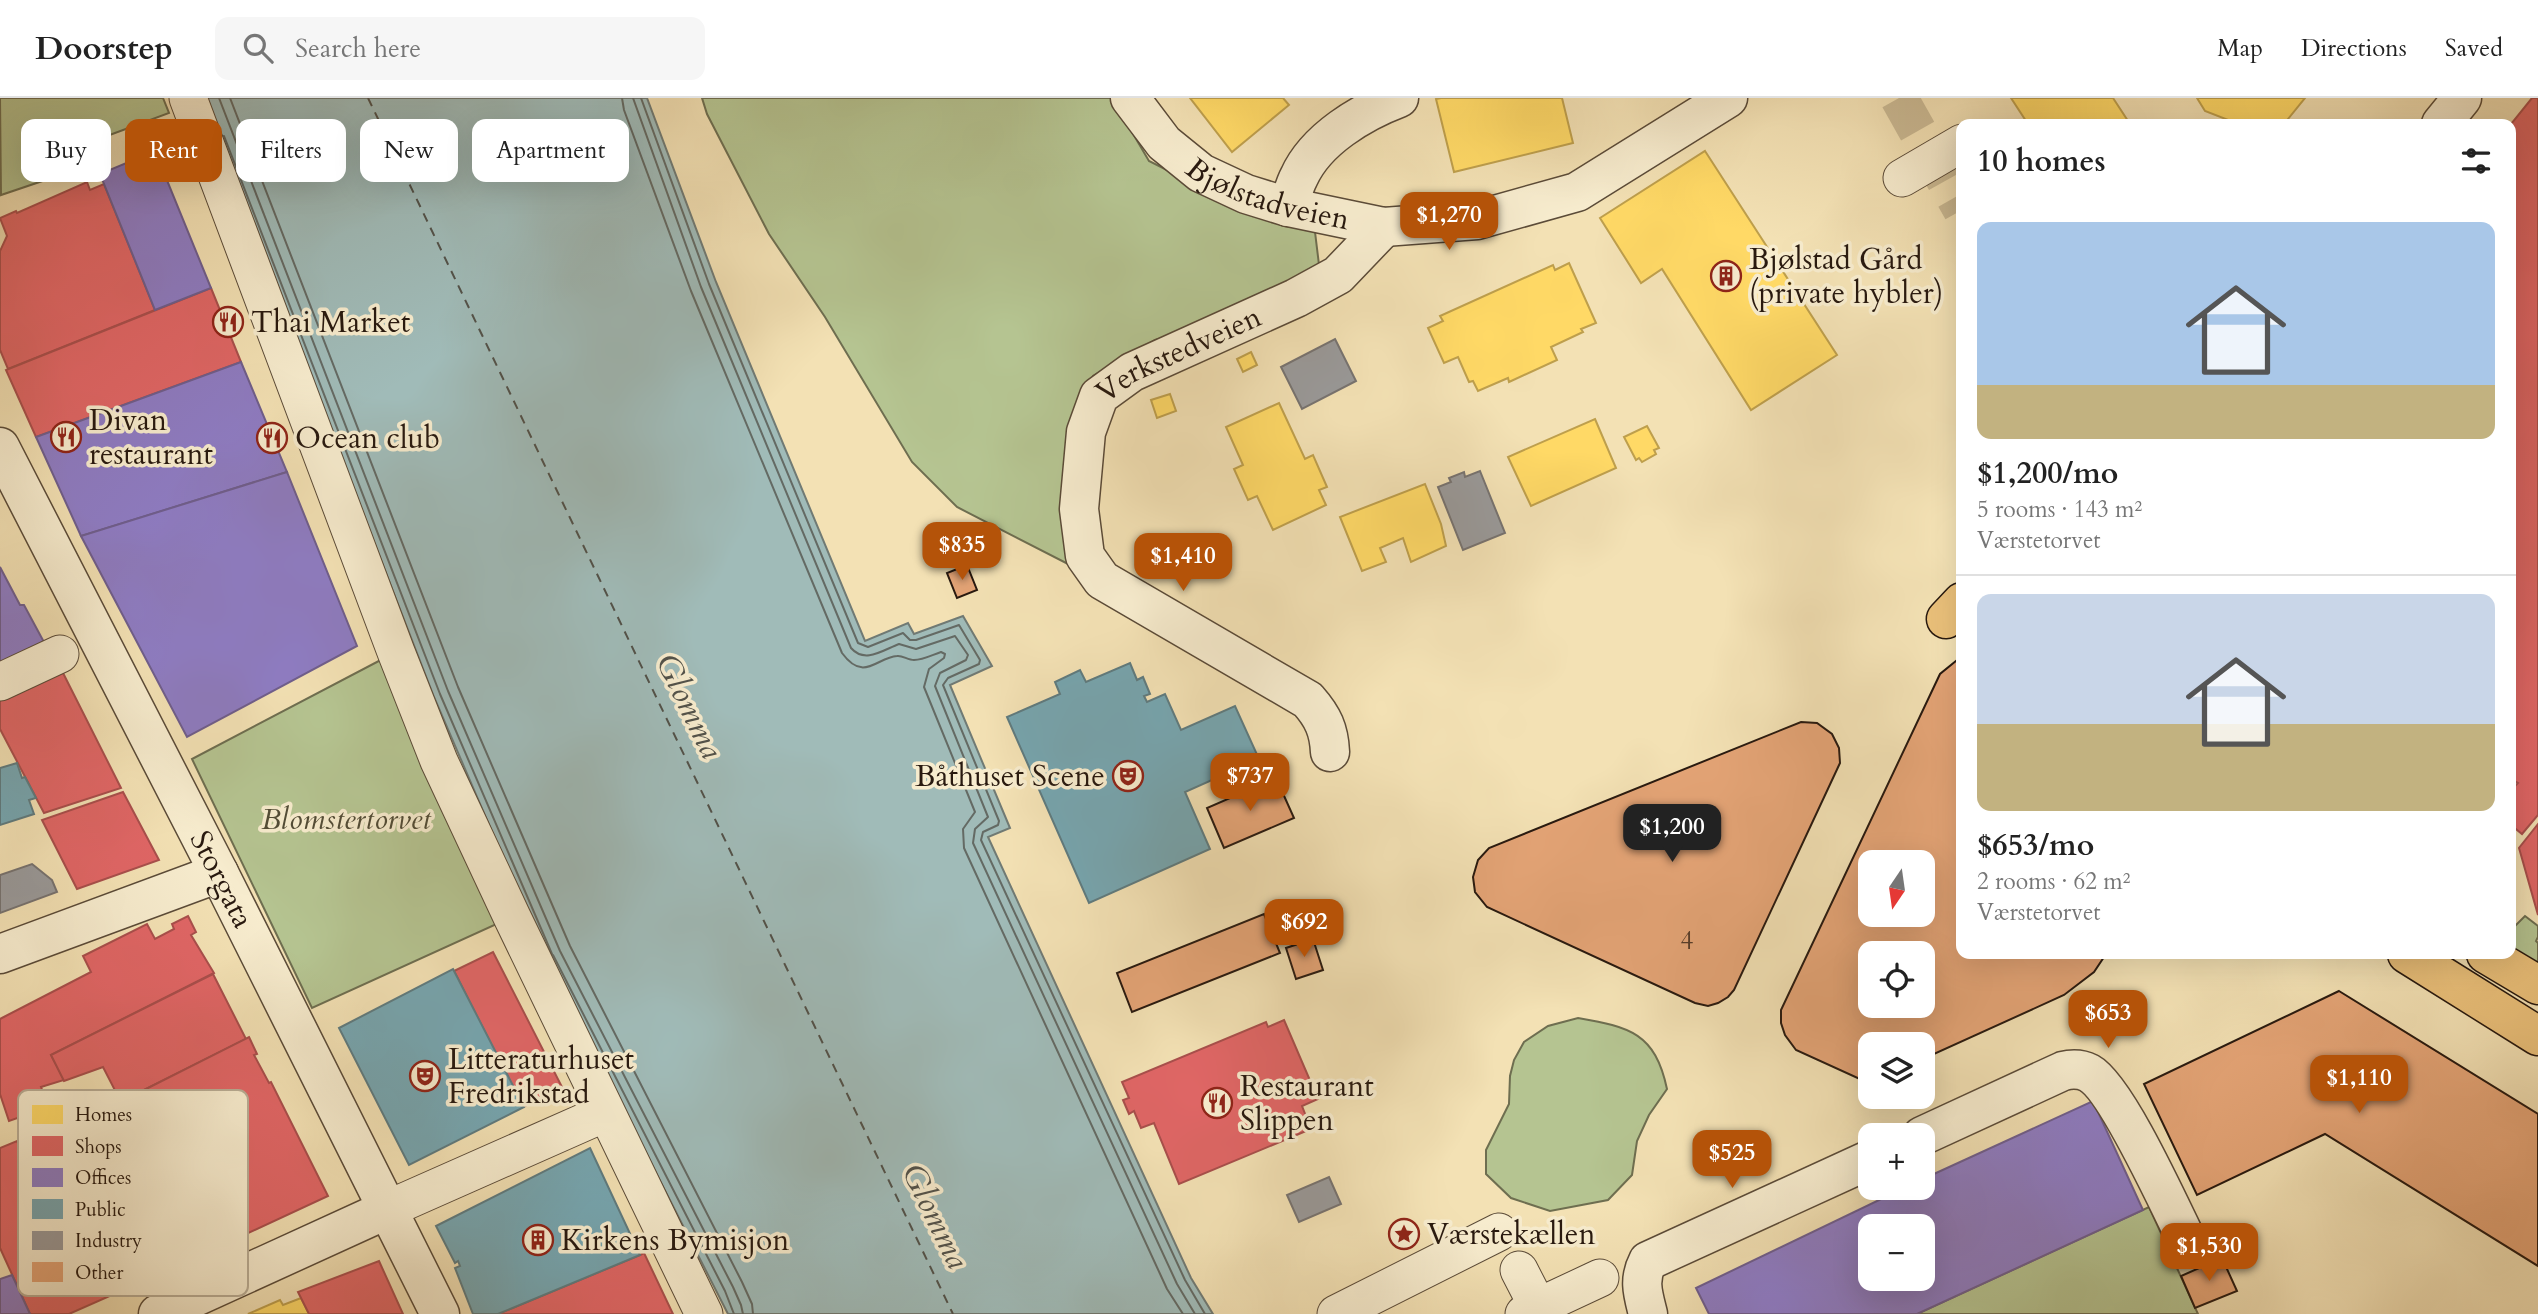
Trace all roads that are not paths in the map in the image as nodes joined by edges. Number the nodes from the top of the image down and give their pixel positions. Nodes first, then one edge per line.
1 (188, 98) edge
2 (1130, 98) edge
3 (1399, 98) edge
4 (1728, 98) edge
5 (2462, 98) edge
6 (2445, 119) edge
7 (1956, 146) edge
8 (1902, 178) dead end
9 (1288, 207) junction
10 (1384, 227) junction
11 (0, 447) edge
12 (1956, 608) edge
13 (1956, 615) edge
14 (61, 654) dead end
15 (0, 682) edge
16 (1330, 752) dead end
17 (219, 873) junction
18 (0, 954) edge
19 (2415, 959) edge
20 (2494, 959) edge
21 (2538, 985) edge
22 (2538, 1036) edge
23 (606, 1113) junction
24 (1935, 1130) edge
25 (1858, 1165) edge
26 (388, 1209) junction
27 (1500, 1231) dead end
28 (2190, 1247) dead end
29 (1519, 1270) dead end
30 (248, 1273) edge
31 (1600, 1278) dead end
32 (197, 1296) edge
33 (1531, 1311) edge
34 (158, 1314) edge
35 (440, 1314) edge
36 (704, 1314) edge
37 (1336, 1314) edge
38 (1648, 1314) edge

1 - 23 street
2 - 9 street, Bjølstadveien
3 - 9 street
4 - 10 street, Bjølstadveien
5 - 6 street
7 - 8 street
9 - 10 street, Bjølstadveien
10 - 16 street, Verkstedveien
11 - 17 street, Storgata
12 - 13 main road
14 - 15 street
17 - 18 street
17 - 26 street, Storgata
19 - 22 main road
20 - 21 main road
23 - 26 street
23 - 36 street
24 - 28 street
25 - 38 street
26 - 30 street
26 - 35 street, Storgata
27 - 37 street
29 - 33 street
31 - 33 street
32 - 34 street

